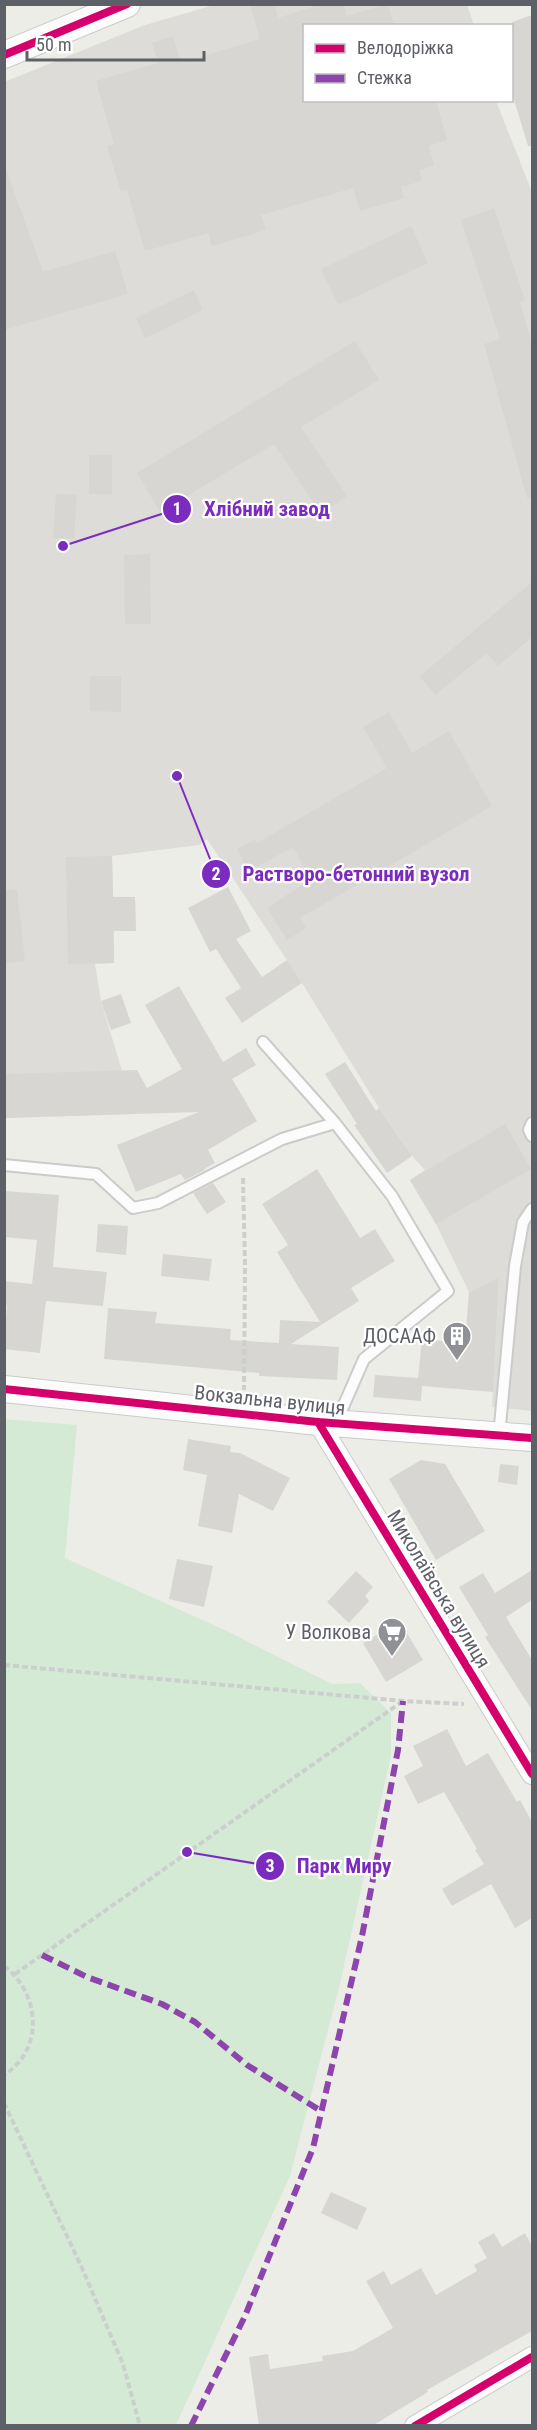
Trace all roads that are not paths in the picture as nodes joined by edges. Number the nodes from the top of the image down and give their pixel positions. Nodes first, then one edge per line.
1 (127, 4) edge
2 (4, 55) edge
3 (262, 1042) dead end
4 (335, 1123) junction
5 (532, 1123) edge
6 (532, 1136) edge
7 (4, 1165) edge
8 (532, 1209) edge
9 (4, 1389) edge
10 (327, 1423) junction
11 (500, 1436) junction
12 (532, 1438) edge
13 (532, 1774) edge
14 (532, 2357) edge
15 (415, 2426) edge

1 - 2 street
3 - 4 lane
4 - 7 lane
4 - 10 lane
5 - 6 lane
8 - 11 lane
9 - 10 street, Вокзальна вулиця
10 - 11 street, Вокзальна вулиця
10 - 13 street, Миколаївська вулиця
11 - 12 street, Вокзальна вулиця
14 - 15 street

